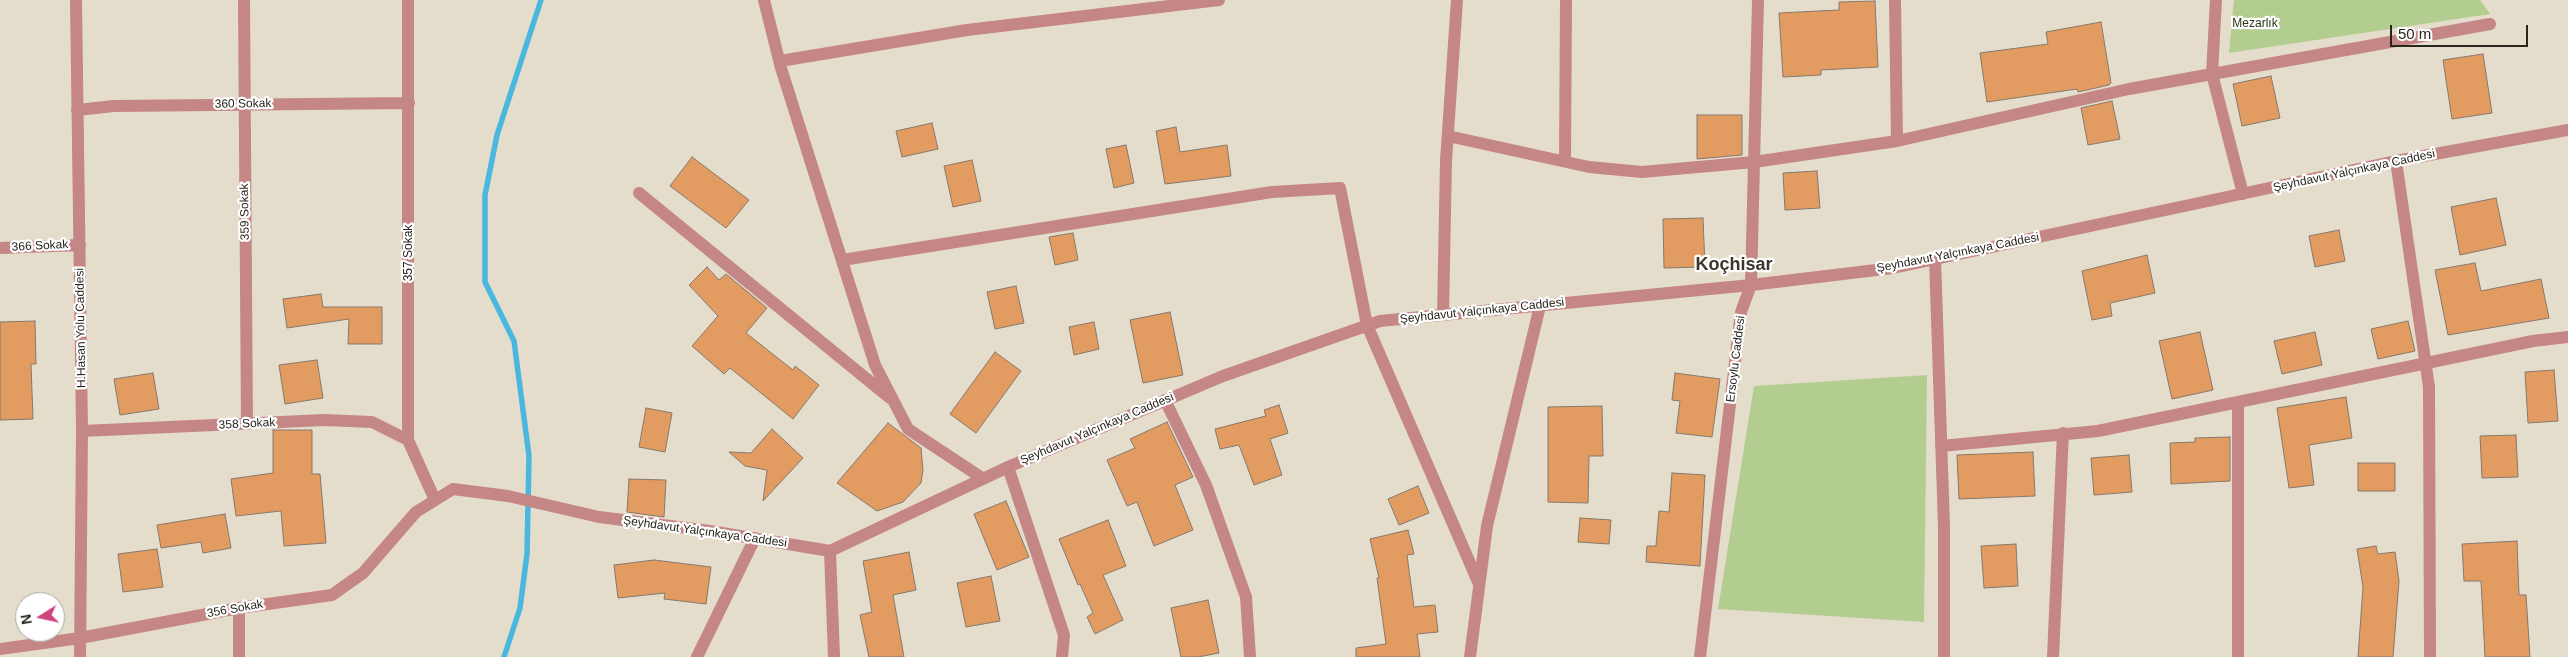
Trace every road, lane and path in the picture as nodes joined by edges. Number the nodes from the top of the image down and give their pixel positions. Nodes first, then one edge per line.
1 (76, 0) edge
2 (244, 0) edge
3 (408, 0) edge
4 (764, 0) edge
5 (1219, 0) edge
6 (1457, 0) edge
7 (1566, 0) edge
8 (1758, 0) edge
9 (1895, 0) edge
10 (2216, 0) edge
11 (2490, 24) dead end
12 (780, 61) junction
13 (2212, 74) junction
14 (409, 103) junction
15 (245, 104) junction
16 (78, 110) junction
17 (2568, 130) edge
18 (1448, 136) junction
19 (1897, 141) junction
20 (1565, 161) junction
21 (2396, 161) junction
22 (1754, 162) junction
23 (639, 193) dead end
24 (2243, 194) junction
25 (80, 244) junction
26 (0, 248) edge
27 (1935, 259) junction
28 (842, 260) junction
29 (1751, 285) junction
30 (1540, 306) junction
31 (1443, 315) junction
32 (1367, 325) junction
33 (2568, 337) edge
34 (2426, 364) junction
35 (1165, 400) junction
36 (894, 402) junction
37 (2238, 404) junction
38 (247, 424) junction
39 (82, 430) junction
40 (2063, 434) junction
41 (408, 440) junction
42 (1941, 446) junction
43 (1008, 467) junction
44 (982, 478) junction
45 (435, 500) junction
46 (755, 538) junction
47 (830, 551) junction
48 (1479, 584) junction
49 (239, 608) junction
50 (80, 638) junction
51 (0, 649) edge
52 (80, 657) edge
53 (239, 657) edge
54 (697, 657) edge
55 (834, 657) edge
56 (1062, 657) edge
57 (1250, 657) edge
58 (1470, 657) edge
59 (1700, 657) edge
60 (1944, 657) edge
61 (2053, 657) edge
62 (2238, 657) edge
63 (2430, 657) edge

1 - 16 street, H.Hasan Yolu Caddesi
2 - 15 street, 359 Sokak
3 - 14 street, 357 Sokak
4 - 12 street
5 - 12 street
6 - 18 street
7 - 20 street
8 - 22 street, Ersoylu Caddesi
9 - 19 street
10 - 13 street
11 - 13 street
12 - 28 street
13 - 19 street
13 - 24 street
14 - 15 street, 360 Sokak
14 - 41 street, 357 Sokak
15 - 16 street, 360 Sokak
15 - 38 street, 359 Sokak
16 - 25 street, H.Hasan Yolu Caddesi
17 - 21 street, Şeyhdavut Yalçınkaya Caddesi
18 - 20 street
18 - 31 street
19 - 22 street
20 - 22 street
21 - 24 street, Şeyhdavut Yalçınkaya Caddesi
21 - 34 street
22 - 29 street, Ersoylu Caddesi
23 - 36 street
24 - 27 street, Şeyhdavut Yalçınkaya Caddesi
25 - 26 street, 366 Sokak
25 - 39 street, H.Hasan Yolu Caddesi
27 - 29 street, Şeyhdavut Yalçınkaya Caddesi
27 - 42 street
28 - 32 street
28 - 36 street
29 - 30 street, Şeyhdavut Yalçınkaya Caddesi
29 - 59 street, Ersoylu Caddesi
30 - 31 street, Şeyhdavut Yalçınkaya Caddesi
30 - 48 street
31 - 32 street, Şeyhdavut Yalçınkaya Caddesi
32 - 35 street, Şeyhdavut Yalçınkaya Caddesi
32 - 48 street
33 - 34 street
34 - 37 street
34 - 63 street
35 - 43 street, Şeyhdavut Yalçınkaya Caddesi
35 - 57 street
36 - 44 street
37 - 40 street
37 - 62 street
38 - 39 street, 358 Sokak
38 - 41 street, 358 Sokak
39 - 50 street, H.Hasan Yolu Caddesi
40 - 42 street
40 - 61 street
41 - 45 street, 357 Sokak
42 - 60 street
43 - 44 street, Şeyhdavut Yalçınkaya Caddesi
43 - 56 street
44 - 47 street, Şeyhdavut Yalçınkaya Caddesi
45 - 46 street, Şeyhdavut Yalçınkaya Caddesi
45 - 49 street, 356 Sokak
46 - 47 street, Şeyhdavut Yalçınkaya Caddesi
46 - 54 street
47 - 55 street
48 - 58 street
49 - 50 street, 356 Sokak
49 - 53 street
50 - 51 street, 356 Sokak
50 - 52 street, H.Hasan Yolu Caddesi

